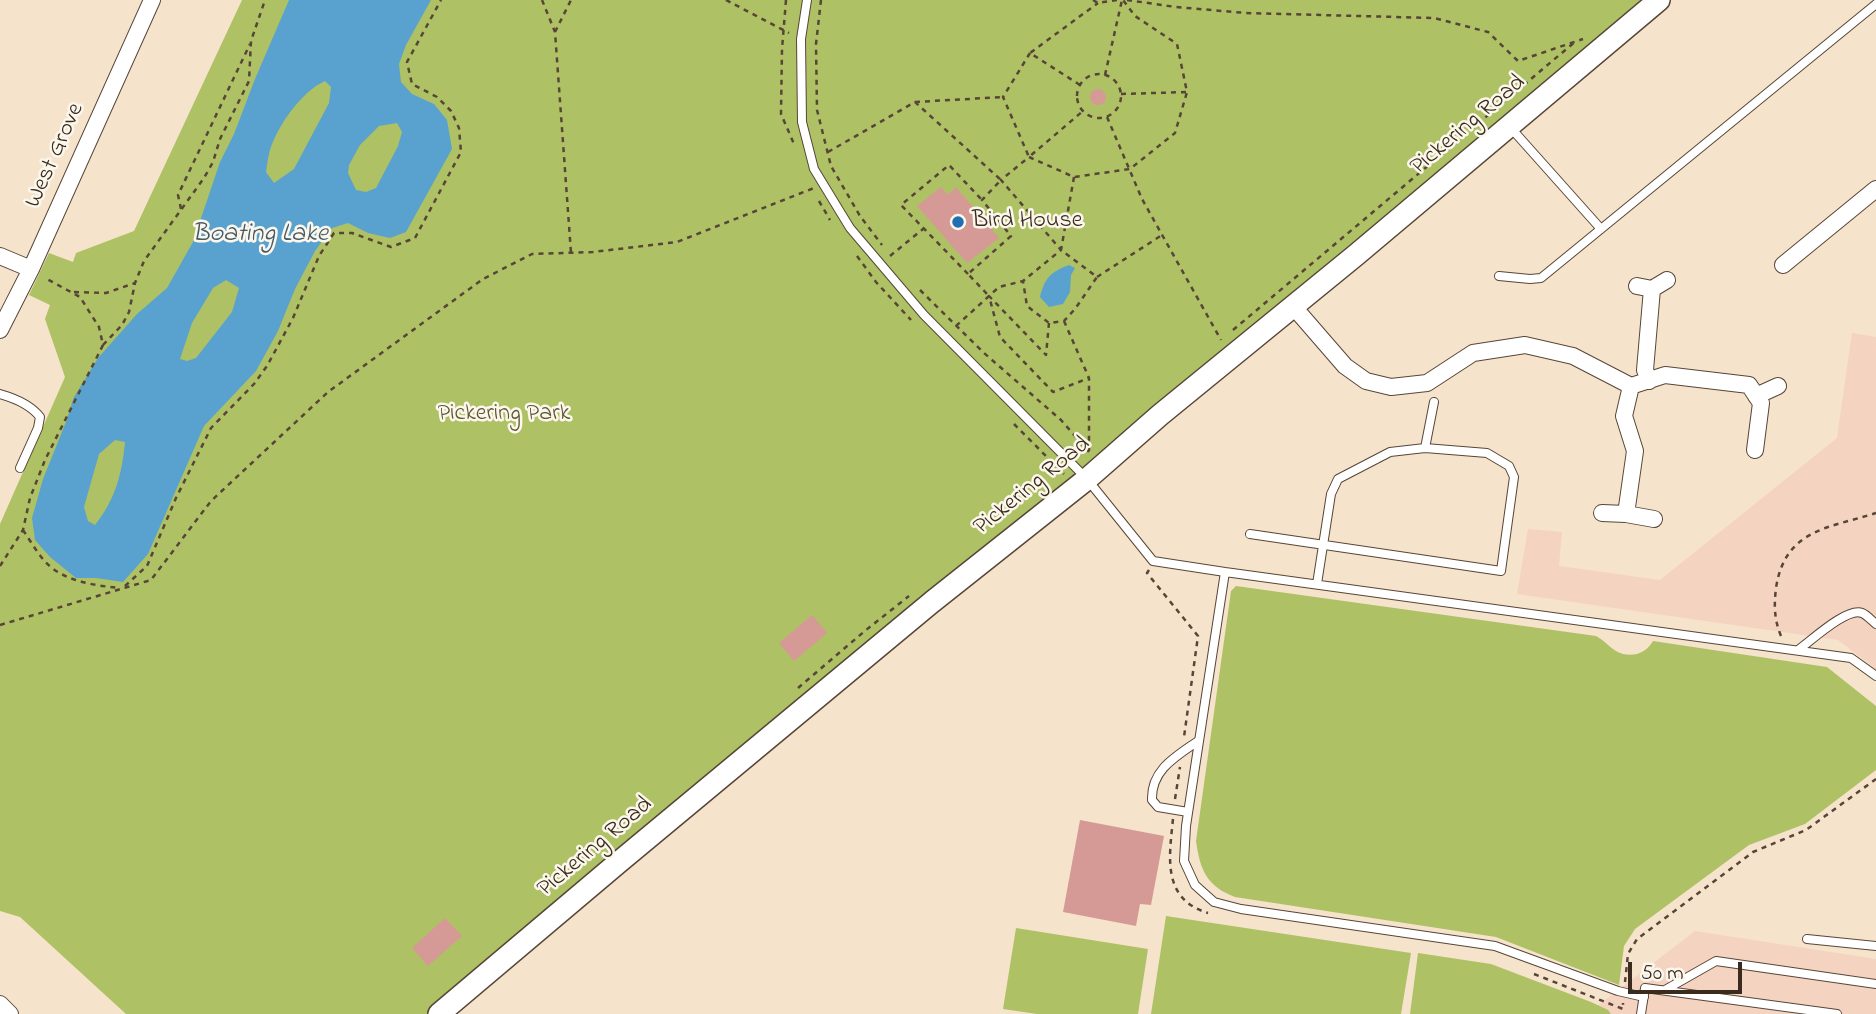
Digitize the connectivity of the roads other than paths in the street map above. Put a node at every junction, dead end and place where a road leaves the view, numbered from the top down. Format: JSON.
{"nodes":[{"id":1,"x":152,"y":0,"type":"edge"},
{"id":2,"x":807,"y":0,"type":"edge"},
{"id":3,"x":1659,"y":0,"type":"edge"},
{"id":4,"x":1876,"y":4,"type":"edge"},
{"id":5,"x":1510,"y":126,"type":"junction"},
{"id":6,"x":1876,"y":189,"type":"edge"},
{"id":7,"x":1601,"y":229,"type":"junction"},
{"id":8,"x":0,"y":257,"type":"edge"},
{"id":9,"x":1783,"y":265,"type":"dead end"},
{"id":10,"x":31,"y":270,"type":"junction"},
{"id":11,"x":1499,"y":276,"type":"dead end"},
{"id":12,"x":1667,"y":280,"type":"dead end"},
{"id":13,"x":1293,"y":306,"type":"junction"},
{"id":14,"x":0,"y":330,"type":"edge"},
{"id":15,"x":1649,"y":380,"type":"junction"},
{"id":16,"x":1631,"y":386,"type":"junction"},
{"id":17,"x":1778,"y":386,"type":"dead end"},
{"id":18,"x":0,"y":394,"type":"edge"},
{"id":19,"x":1756,"y":396,"type":"junction"},
{"id":20,"x":1434,"y":402,"type":"dead end"},
{"id":21,"x":1425,"y":448,"type":"junction"},
{"id":22,"x":1755,"y":450,"type":"dead end"},
{"id":23,"x":20,"y":468,"type":"dead end"},
{"id":24,"x":1087,"y":479,"type":"junction"},
{"id":25,"x":1602,"y":513,"type":"dead end"},
{"id":26,"x":1626,"y":514,"type":"junction"},
{"id":27,"x":1654,"y":519,"type":"dead end"},
{"id":28,"x":1250,"y":534,"type":"dead end"},
{"id":29,"x":1323,"y":544,"type":"junction"},
{"id":30,"x":1225,"y":572,"type":"junction"},
{"id":31,"x":1317,"y":584,"type":"junction"},
{"id":32,"x":1876,"y":624,"type":"edge"},
{"id":33,"x":1798,"y":650,"type":"junction"},
{"id":34,"x":1876,"y":676,"type":"edge"},
{"id":35,"x":1198,"y":741,"type":"junction"},
{"id":36,"x":1188,"y":812,"type":"junction"},
{"id":37,"x":1807,"y":939,"type":"dead end"},
{"id":38,"x":1876,"y":946,"type":"edge"},
{"id":39,"x":1876,"y":984,"type":"edge"},
{"id":40,"x":1665,"y":990,"type":"junction"},
{"id":41,"x":1643,"y":997,"type":"junction"},
{"id":42,"x":0,"y":1004,"type":"edge"},
{"id":43,"x":10,"y":1014,"type":"edge"},
{"id":44,"x":439,"y":1014,"type":"edge"},
{"id":45,"x":1641,"y":1014,"type":"edge"},
{"id":46,"x":1837,"y":1014,"type":"edge"}],
"edges":[{"from":1,"to":10,"type":"street","name":"West Grove"},
{"from":2,"to":24,"type":"lane"},
{"from":3,"to":5,"type":"street","name":"Pickering Road"},
{"from":4,"to":7,"type":"lane"},
{"from":5,"to":7,"type":"lane"},
{"from":5,"to":13,"type":"street","name":"Pickering Road"},
{"from":6,"to":9,"type":"street"},
{"from":7,"to":11,"type":"lane"},
{"from":8,"to":10,"type":"street"},
{"from":10,"to":14,"type":"street","name":"West Grove"},
{"from":12,"to":15,"type":"street"},
{"from":13,"to":16,"type":"street"},
{"from":13,"to":24,"type":"street","name":"Pickering Road"},
{"from":15,"to":16,"type":"street"},
{"from":15,"to":19,"type":"street"},
{"from":16,"to":26,"type":"street"},
{"from":17,"to":19,"type":"street"},
{"from":18,"to":23,"type":"lane"},
{"from":19,"to":22,"type":"street"},
{"from":20,"to":21,"type":"lane"},
{"from":21,"to":29,"type":"lane"},
{"from":21,"to":29,"type":"lane"},
{"from":24,"to":30,"type":"lane"},
{"from":24,"to":44,"type":"street","name":"Pickering Road"},
{"from":25,"to":26,"type":"street"},
{"from":26,"to":27,"type":"street"},
{"from":28,"to":29,"type":"lane"},
{"from":29,"to":31,"type":"lane"},
{"from":30,"to":31,"type":"lane"},
{"from":30,"to":35,"type":"lane"},
{"from":31,"to":33,"type":"lane"},
{"from":32,"to":33,"type":"lane"},
{"from":33,"to":34,"type":"lane"},
{"from":35,"to":36,"type":"lane"},
{"from":35,"to":36,"type":"lane"},
{"from":36,"to":41,"type":"lane"},
{"from":37,"to":38,"type":"lane"},
{"from":39,"to":40,"type":"lane"},
{"from":40,"to":41,"type":"lane"},
{"from":40,"to":46,"type":"lane"},
{"from":41,"to":45,"type":"lane"},
{"from":42,"to":43,"type":"street"}]}
